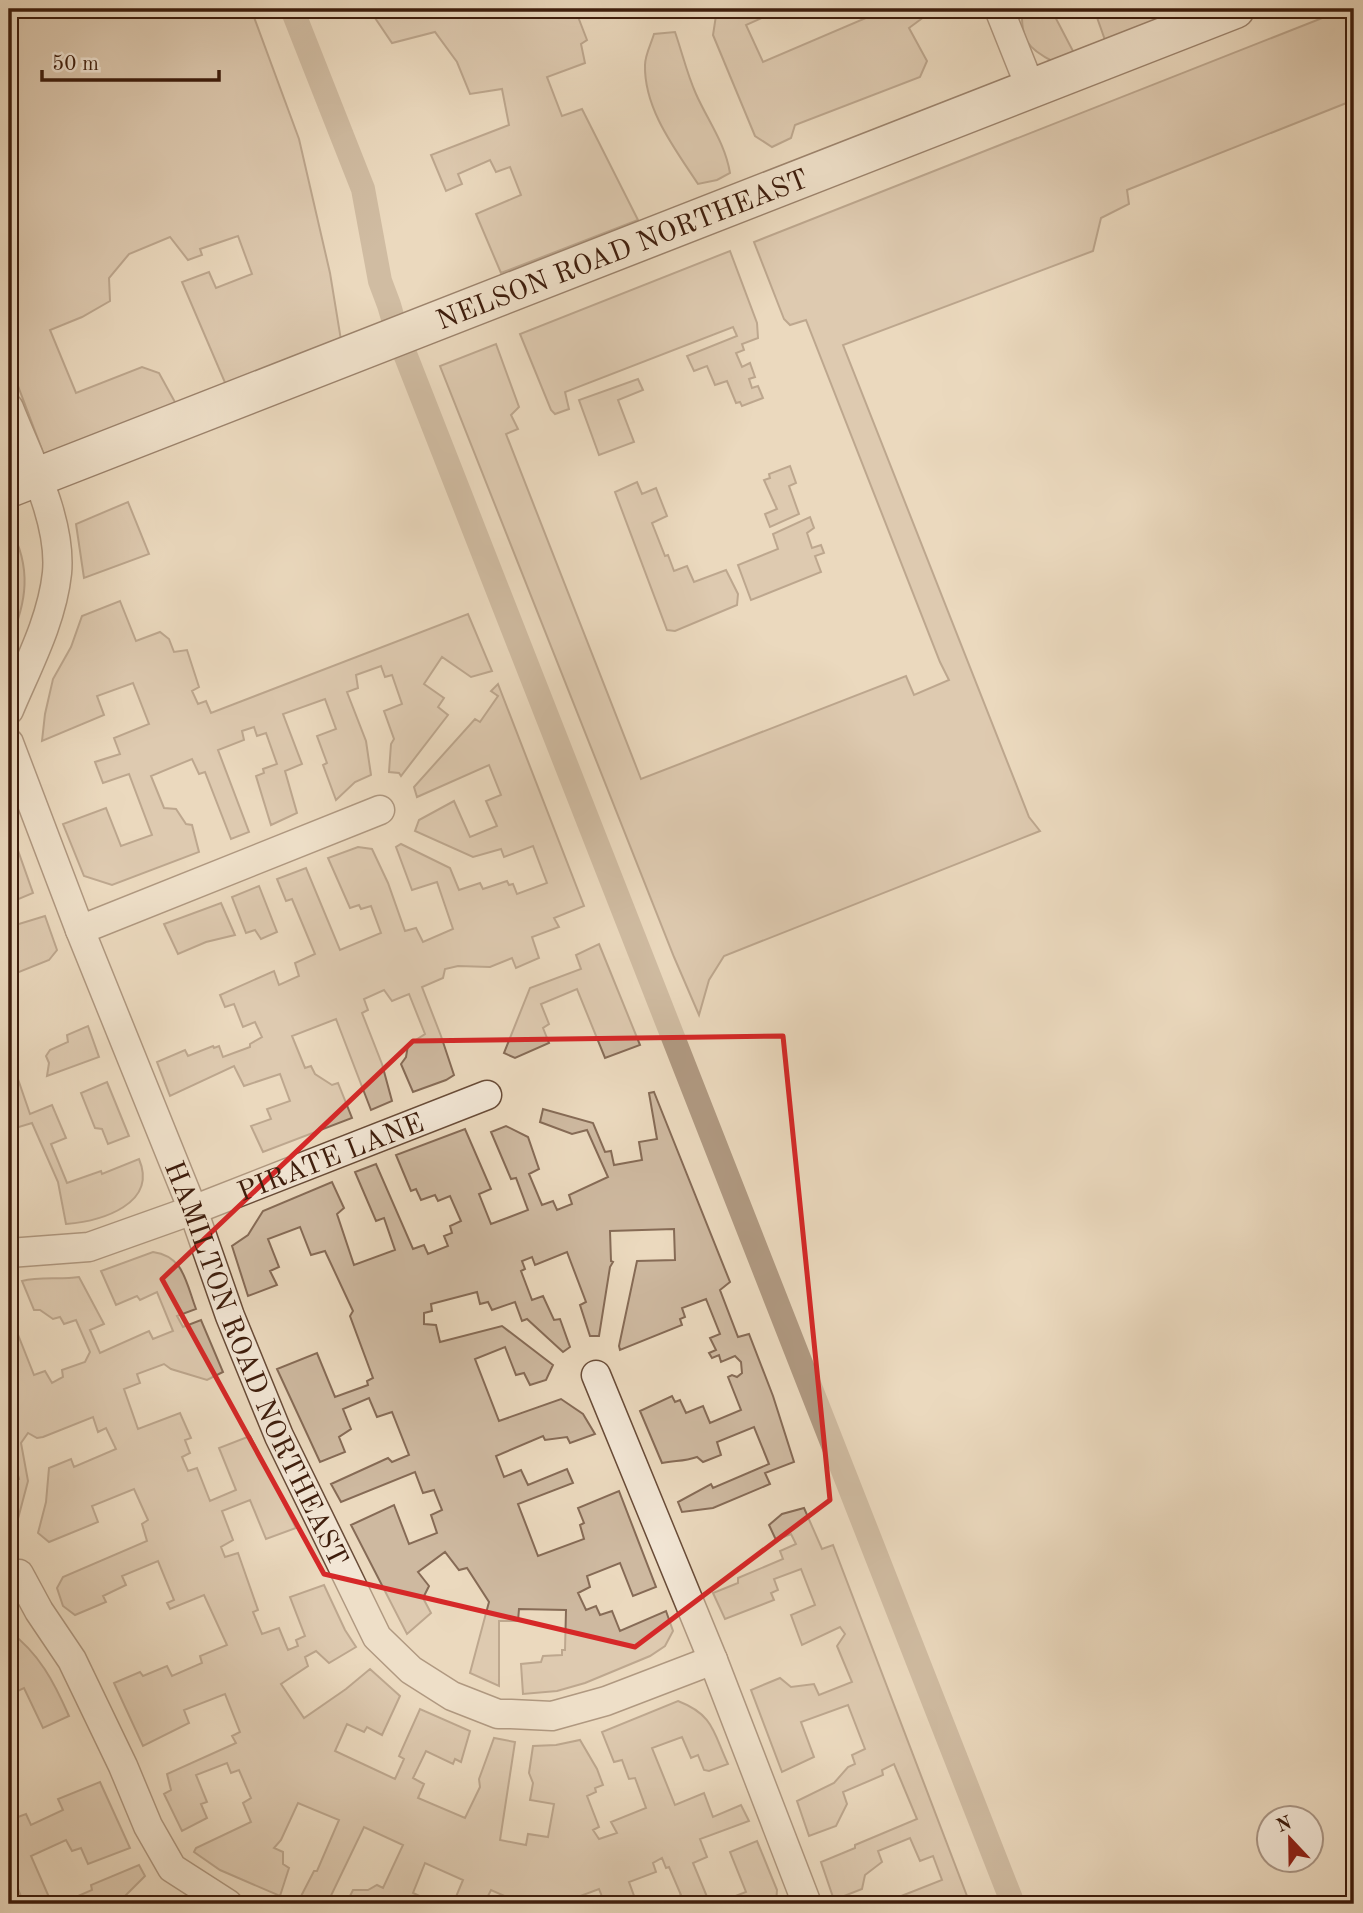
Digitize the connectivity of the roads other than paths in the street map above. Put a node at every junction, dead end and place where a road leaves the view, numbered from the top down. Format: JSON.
{"nodes":[{"id":1,"x":999,"y":9,"type":"edge"},
{"id":2,"x":1235,"y":9,"type":"edge"},
{"id":3,"x":1031,"y":89,"type":"junction"},
{"id":4,"x":9,"y":408,"type":"edge"},
{"id":5,"x":23,"y":483,"type":"edge"},
{"id":6,"x":9,"y":710,"type":"edge"},
{"id":7,"x":9,"y":743,"type":"edge"},
{"id":8,"x":380,"y":810,"type":"dead end"},
{"id":9,"x":80,"y":930,"type":"junction"},
{"id":10,"x":487,"y":1095,"type":"dead end"},
{"id":11,"x":193,"y":1210,"type":"junction"},
{"id":12,"x":9,"y":1254,"type":"edge"},
{"id":13,"x":596,"y":1376,"type":"dead end"},
{"id":14,"x":9,"y":1576,"type":"edge"},
{"id":15,"x":713,"y":1660,"type":"junction"},
{"id":16,"x":228,"y":1904,"type":"edge"},
{"id":17,"x":807,"y":1904,"type":"edge"}],
"edges":[{"from":1,"to":3,"type":"street"},
{"from":2,"to":3,"type":"street","name":"NELSON ROAD NORTHEAST"},
{"from":3,"to":5,"type":"street","name":"NELSON ROAD NORTHEAST"},
{"from":4,"to":5,"type":"street"},
{"from":5,"to":6,"type":"street"},
{"from":7,"to":9,"type":"street","name":"HAMILTON ROAD NORTHEAST"},
{"from":8,"to":9,"type":"street"},
{"from":9,"to":11,"type":"street","name":"HAMILTON ROAD NORTHEAST"},
{"from":10,"to":11,"type":"street","name":"PIRATE LANE"},
{"from":11,"to":12,"type":"street","name":"PIRATE LANE"},
{"from":11,"to":15,"type":"street","name":"HAMILTON ROAD NORTHEAST"},
{"from":13,"to":15,"type":"street"},
{"from":14,"to":16,"type":"street"},
{"from":15,"to":17,"type":"street"}]}
